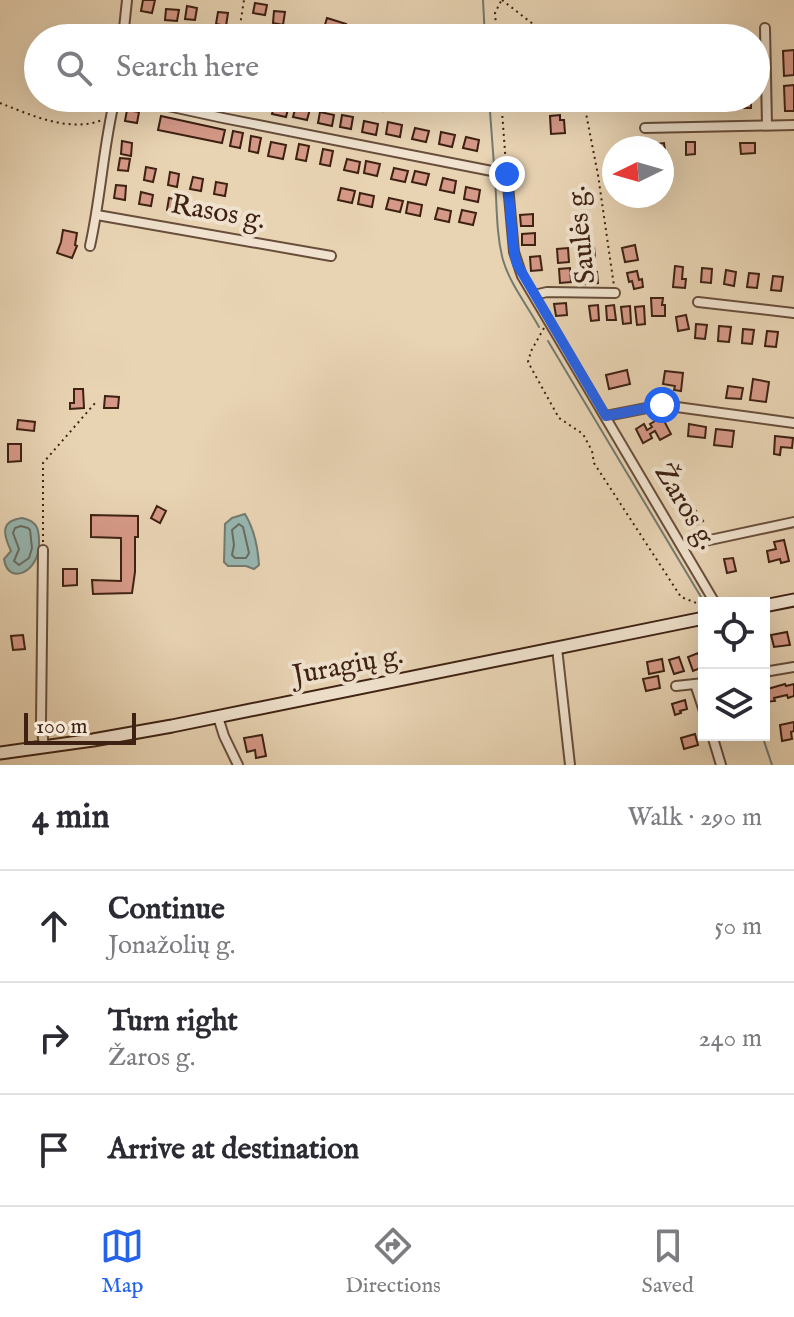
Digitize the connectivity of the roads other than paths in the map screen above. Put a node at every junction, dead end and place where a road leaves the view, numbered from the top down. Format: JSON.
{"nodes":[{"id":1,"x":127,"y":0,"type":"edge"},
{"id":2,"x":124,"y":24,"type":"edge"},
{"id":3,"x":112,"y":112,"type":"edge"},
{"id":4,"x":195,"y":112,"type":"edge"},
{"id":5,"x":767,"y":112,"type":"edge"},
{"id":6,"x":767,"y":125,"type":"junction"},
{"id":7,"x":794,"y":125,"type":"edge"},
{"id":8,"x":645,"y":128,"type":"dead end"},
{"id":9,"x":97,"y":215,"type":"junction"},
{"id":10,"x":90,"y":246,"type":"dead end"},
{"id":11,"x":331,"y":256,"type":"dead end"},
{"id":12,"x":615,"y":293,"type":"road end"},
{"id":13,"x":534,"y":295,"type":"junction"},
{"id":14,"x":698,"y":302,"type":"dead end"},
{"id":15,"x":794,"y":313,"type":"edge"},
{"id":16,"x":606,"y":416,"type":"junction"},
{"id":17,"x":794,"y":423,"type":"edge"},
{"id":18,"x":794,"y":522,"type":"edge"},
{"id":19,"x":682,"y":546,"type":"junction"},
{"id":20,"x":43,"y":550,"type":"road end"},
{"id":21,"x":711,"y":597,"type":"edge"},
{"id":22,"x":794,"y":600,"type":"edge"},
{"id":23,"x":770,"y":605,"type":"edge"},
{"id":24,"x":698,"y":619,"type":"edge"},
{"id":25,"x":557,"y":648,"type":"junction"},
{"id":26,"x":794,"y":667,"type":"edge"},
{"id":27,"x":770,"y":671,"type":"edge"},
{"id":28,"x":698,"y":684,"type":"edge"},
{"id":29,"x":676,"y":686,"type":"dead end"},
{"id":30,"x":218,"y":717,"type":"junction"},
{"id":31,"x":714,"y":741,"type":"edge"},
{"id":32,"x":44,"y":747,"type":"junction"},
{"id":33,"x":0,"y":753,"type":"edge"},
{"id":34,"x":238,"y":765,"type":"edge"},
{"id":35,"x":570,"y":765,"type":"edge"},
{"id":36,"x":721,"y":765,"type":"edge"}],
"edges":[{"from":1,"to":2,"type":"street"},
{"from":3,"to":9,"type":"street"},
{"from":4,"to":13,"type":"street","name":"Žaros g."},
{"from":5,"to":6,"type":"street"},
{"from":6,"to":7,"type":"street"},
{"from":6,"to":8,"type":"street"},
{"from":9,"to":10,"type":"street"},
{"from":9,"to":11,"type":"street","name":"Rasos g."},
{"from":12,"to":13,"type":"street","name":"Saulės g."},
{"from":13,"to":16,"type":"street","name":"Žaros g."},
{"from":14,"to":15,"type":"street"},
{"from":16,"to":17,"type":"street"},
{"from":16,"to":19,"type":"street","name":"Žaros g."},
{"from":18,"to":19,"type":"street"},
{"from":19,"to":21,"type":"street","name":"Žaros g."},
{"from":20,"to":32,"type":"street"},
{"from":22,"to":23,"type":"main road"},
{"from":24,"to":25,"type":"main road","name":"Juragių g."},
{"from":25,"to":30,"type":"main road","name":"Juragių g."},
{"from":25,"to":35,"type":"street"},
{"from":26,"to":27,"type":"street"},
{"from":28,"to":29,"type":"street"},
{"from":30,"to":32,"type":"main road","name":"Juragių g."},
{"from":30,"to":34,"type":"street"},
{"from":31,"to":36,"type":"street"},
{"from":32,"to":33,"type":"main road","name":"Juragių g."}]}
